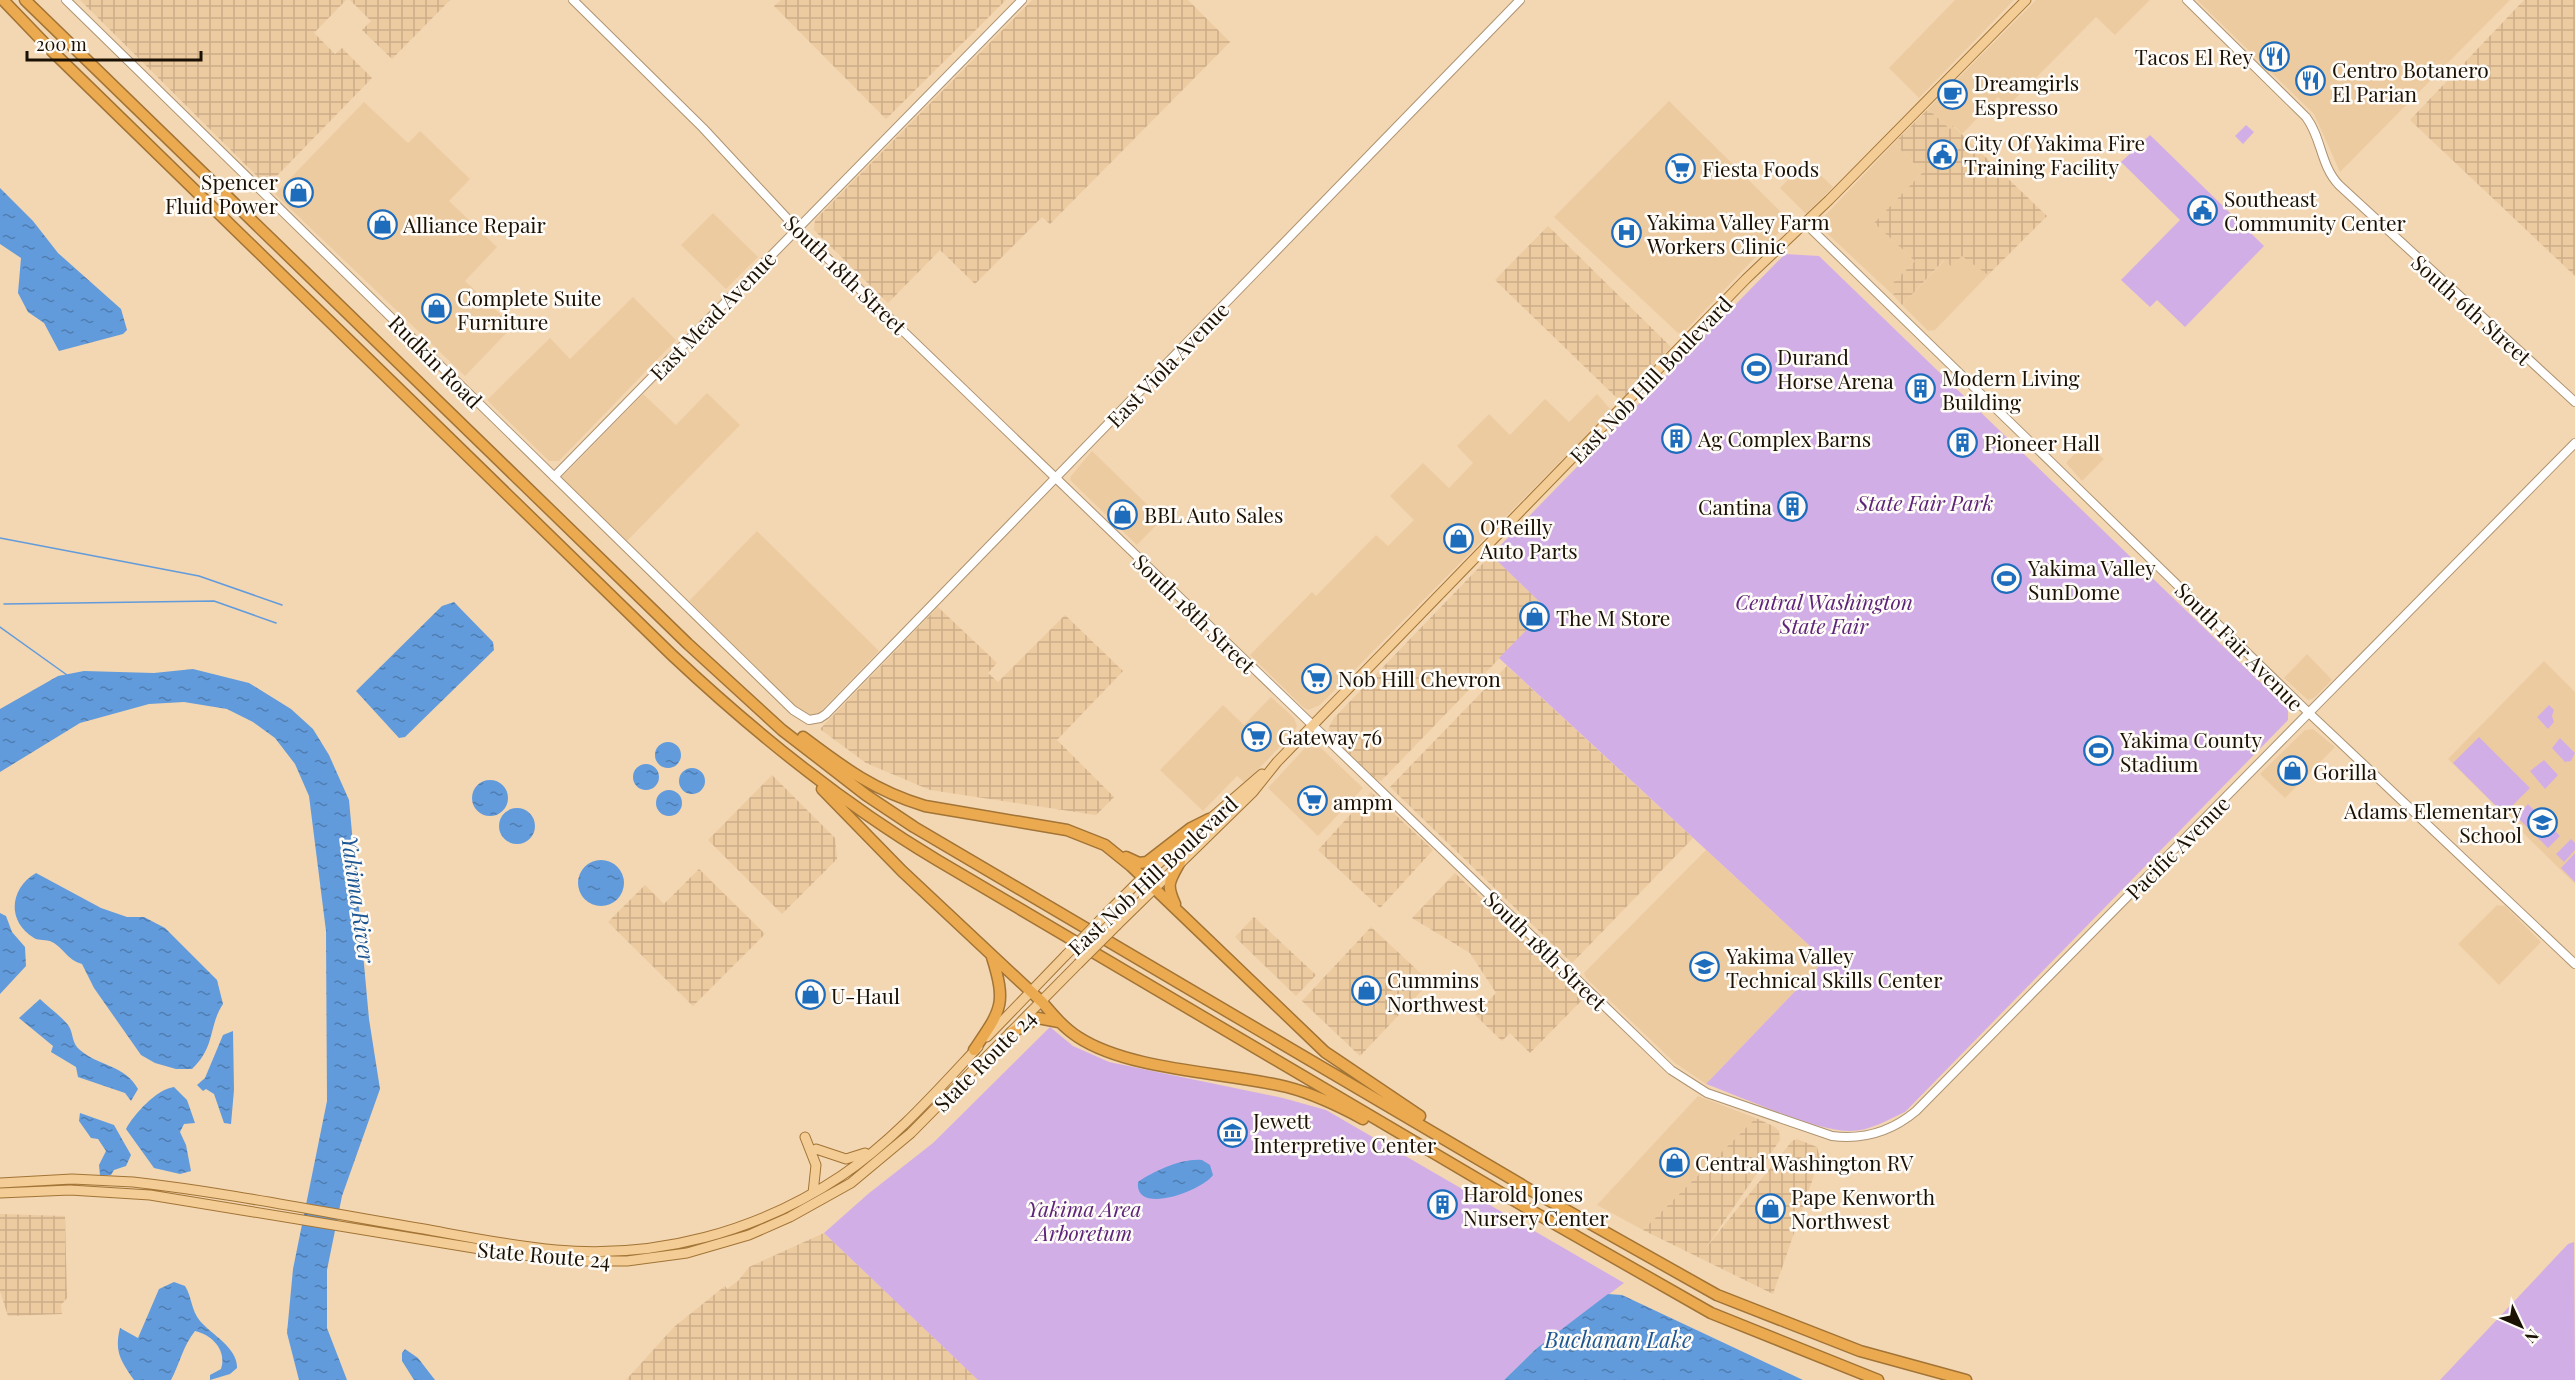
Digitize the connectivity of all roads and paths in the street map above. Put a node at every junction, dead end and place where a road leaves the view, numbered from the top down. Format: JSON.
{"nodes":[{"id":1,"x":3,"y":0,"type":"edge"},
{"id":2,"x":25,"y":0,"type":"edge"},
{"id":3,"x":66,"y":0,"type":"edge"},
{"id":4,"x":573,"y":0,"type":"edge"},
{"id":5,"x":1022,"y":0,"type":"edge"},
{"id":6,"x":1520,"y":0,"type":"edge"},
{"id":7,"x":2026,"y":0,"type":"edge"},
{"id":8,"x":2187,"y":0,"type":"edge"},
{"id":9,"x":1805,"y":223,"type":"junction"},
{"id":10,"x":797,"y":229,"type":"junction"},
{"id":11,"x":2575,"y":402,"type":"edge"},
{"id":12,"x":2575,"y":443,"type":"edge"},
{"id":13,"x":554,"y":477,"type":"junction"},
{"id":14,"x":1057,"y":477,"type":"junction"},
{"id":15,"x":688,"y":644,"type":"junction"},
{"id":16,"x":2309,"y":713,"type":"junction"},
{"id":17,"x":808,"y":720,"type":"joint"},
{"id":18,"x":1312,"y":726,"type":"junction"},
{"id":19,"x":784,"y":754,"type":"junction"},
{"id":20,"x":1277,"y":762,"type":"junction"},
{"id":21,"x":1209,"y":819,"type":"junction"},
{"id":22,"x":1105,"y":845,"type":"junction"},
{"id":23,"x":1180,"y":862,"type":"junction"},
{"id":24,"x":1143,"y":877,"type":"junction"},
{"id":25,"x":1154,"y":888,"type":"junction"},
{"id":26,"x":1177,"y":910,"type":"junction"},
{"id":27,"x":991,"y":954,"type":"junction"},
{"id":28,"x":2575,"y":964,"type":"edge"},
{"id":29,"x":1030,"y":991,"type":"junction"},
{"id":30,"x":1042,"y":1002,"type":"junction"},
{"id":31,"x":1059,"y":1022,"type":"junction"},
{"id":32,"x":1011,"y":1033,"type":"junction"},
{"id":33,"x":975,"y":1050,"type":"junction"},
{"id":34,"x":1870,"y":1135,"type":"joint"},
{"id":35,"x":805,"y":1137,"type":"dead end"},
{"id":36,"x":816,"y":1149,"type":"dead end"},
{"id":37,"x":871,"y":1152,"type":"junction"},
{"id":38,"x":0,"y":1183,"type":"edge"},
{"id":39,"x":71,"y":1184,"type":"junction"},
{"id":40,"x":1527,"y":1188,"type":"junction"},
{"id":41,"x":0,"y":1192,"type":"edge"},
{"id":42,"x":813,"y":1193,"type":"junction"},
{"id":43,"x":1532,"y":1211,"type":"junction"},
{"id":44,"x":1878,"y":1380,"type":"edge"},
{"id":45,"x":1966,"y":1380,"type":"edge"}],
"edges":[{"from":1,"to":19,"type":"highway"},
{"from":2,"to":15,"type":"highway"},
{"from":3,"to":13,"type":"street","name":"Rudkin Road"},
{"from":4,"to":10,"type":"street","name":"South 18th Street"},
{"from":5,"to":10,"type":"street","name":"East Mead Avenue"},
{"from":6,"to":14,"type":"street","name":"East Viola Avenue"},
{"from":7,"to":9,"type":"main road","name":"East Nob Hill Boulevard"},
{"from":8,"to":11,"type":"street","name":"South 6th Street"},
{"from":9,"to":16,"type":"street","name":"South Fair Avenue"},
{"from":9,"to":18,"type":"main road","name":"East Nob Hill Boulevard"},
{"from":10,"to":13,"type":"street","name":"East Mead Avenue"},
{"from":10,"to":14,"type":"street","name":"South 18th Street"},
{"from":12,"to":16,"type":"street","name":"Pacific Avenue"},
{"from":13,"to":17,"type":"street","name":"Rudkin Road"},
{"from":14,"to":17,"type":"street","name":"East Viola Avenue"},
{"from":14,"to":18,"type":"street","name":"South 18th Street"},
{"from":15,"to":22,"type":"highway"},
{"from":15,"to":40,"type":"highway"},
{"from":16,"to":28,"type":"street","name":"South Fair Avenue"},
{"from":16,"to":34,"type":"street","name":"Pacific Avenue"},
{"from":18,"to":20,"type":"main road","name":"East Nob Hill Boulevard"},
{"from":18,"to":34,"type":"street","name":"South 18th Street"},
{"from":19,"to":27,"type":"highway"},
{"from":19,"to":43,"type":"highway"},
{"from":20,"to":21,"type":"main road","name":"East Nob Hill Boulevard"},
{"from":20,"to":23,"type":"main road","name":"East Nob Hill Boulevard"},
{"from":21,"to":22,"type":"highway"},
{"from":21,"to":24,"type":"main road","name":"East Nob Hill Boulevard"},
{"from":22,"to":24,"type":"highway"},
{"from":23,"to":25,"type":"main road","name":"East Nob Hill Boulevard"},
{"from":23,"to":26,"type":"highway"},
{"from":24,"to":25,"type":"highway"},
{"from":24,"to":29,"type":"main road","name":"East Nob Hill Boulevard","bridge":true},
{"from":25,"to":26,"type":"highway"},
{"from":25,"to":30,"type":"main road","name":"East Nob Hill Boulevard","bridge":true},
{"from":26,"to":40,"type":"highway"},
{"from":27,"to":29,"type":"highway"},
{"from":27,"to":33,"type":"highway"},
{"from":29,"to":30,"type":"highway"},
{"from":29,"to":33,"type":"main road","name":"State Route 24"},
{"from":30,"to":31,"type":"highway"},
{"from":30,"to":32,"type":"main road","name":"State Route 24"},
{"from":31,"to":32,"type":"highway"},
{"from":31,"to":43,"type":"highway"},
{"from":32,"to":39,"type":"main road","name":"State Route 24"},
{"from":33,"to":37,"type":"main road","name":"State Route 24"},
{"from":35,"to":42,"type":"main road"},
{"from":36,"to":37,"type":"main road"},
{"from":37,"to":42,"type":"main road","name":"State Route 24"},
{"from":38,"to":39,"type":"main road","name":"State Route 24"},
{"from":39,"to":41,"type":"main road","name":"State Route 24"},
{"from":39,"to":42,"type":"main road","name":"State Route 24"},
{"from":40,"to":45,"type":"highway"},
{"from":43,"to":44,"type":"highway"}]}
